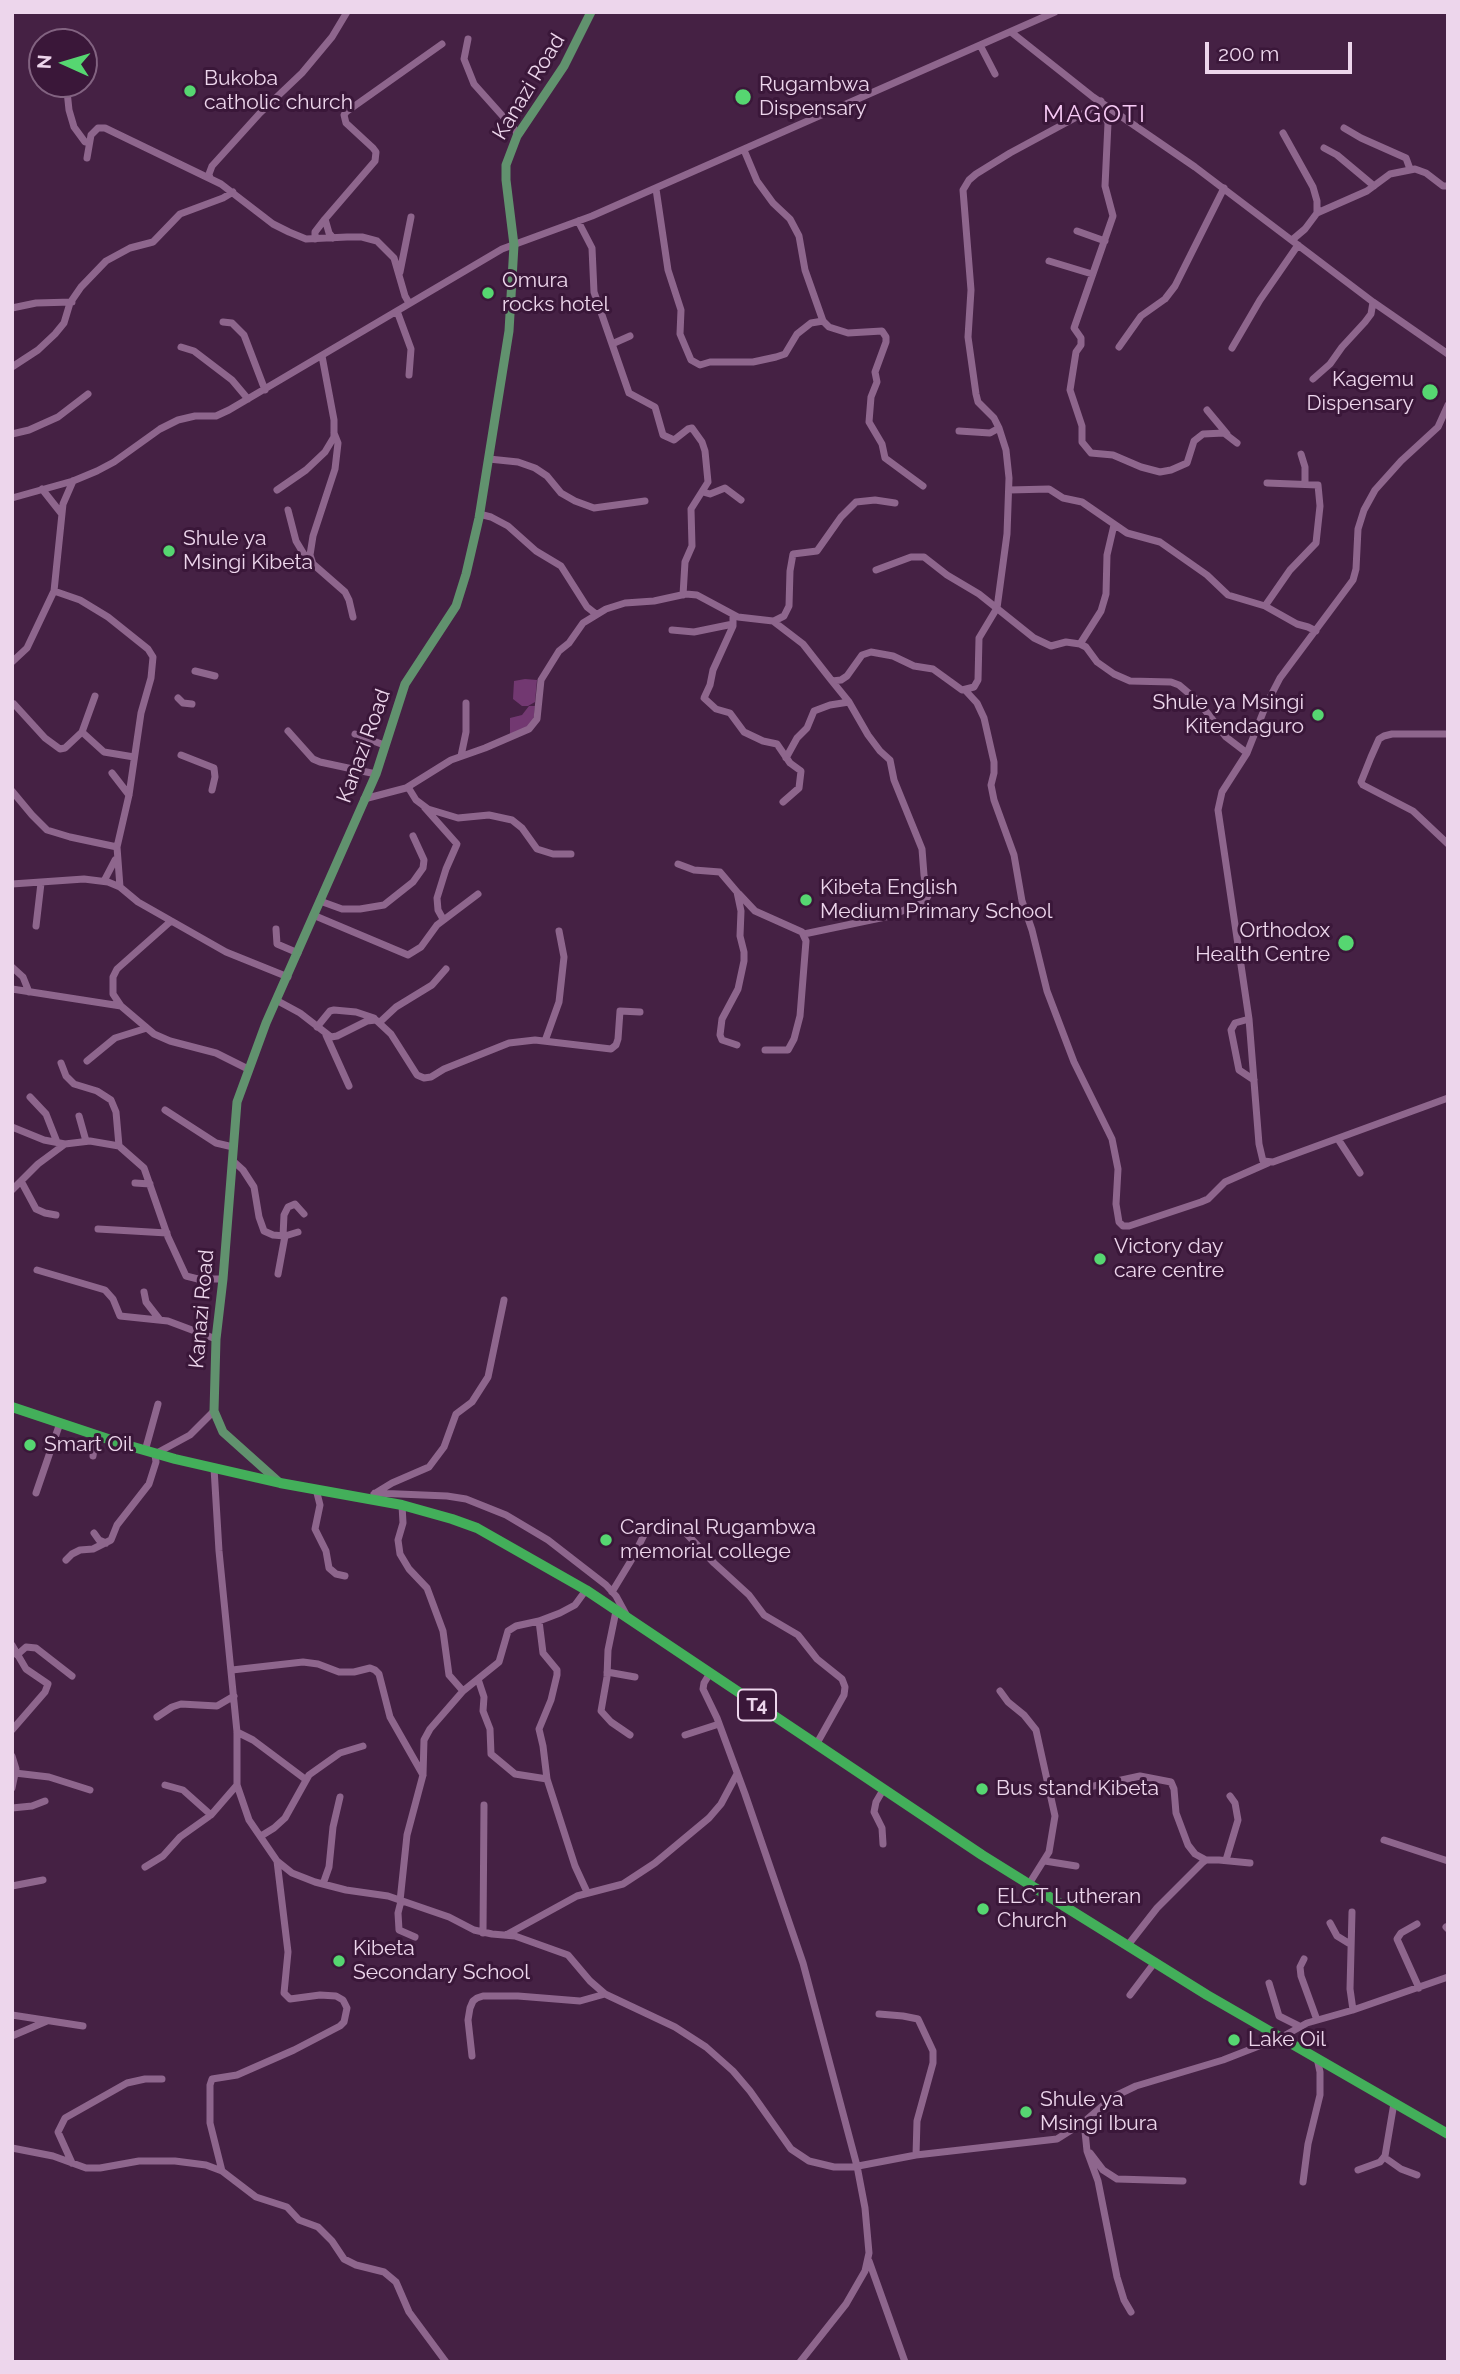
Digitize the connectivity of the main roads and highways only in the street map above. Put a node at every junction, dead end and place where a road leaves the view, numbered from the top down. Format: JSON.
{"nodes":[{"id":1,"x":591,"y":12,"type":"edge"},
{"id":2,"x":12,"y":1407,"type":"edge"},
{"id":3,"x":280,"y":1483,"type":"junction"},
{"id":4,"x":1448,"y":2134,"type":"edge"}],
"edges":[{"from":1,"to":3,"type":"main road","name":"Kanazi Road"},
{"from":2,"to":3,"type":"highway","number":"T4"},
{"from":3,"to":4,"type":"highway","number":"T4"}]}
